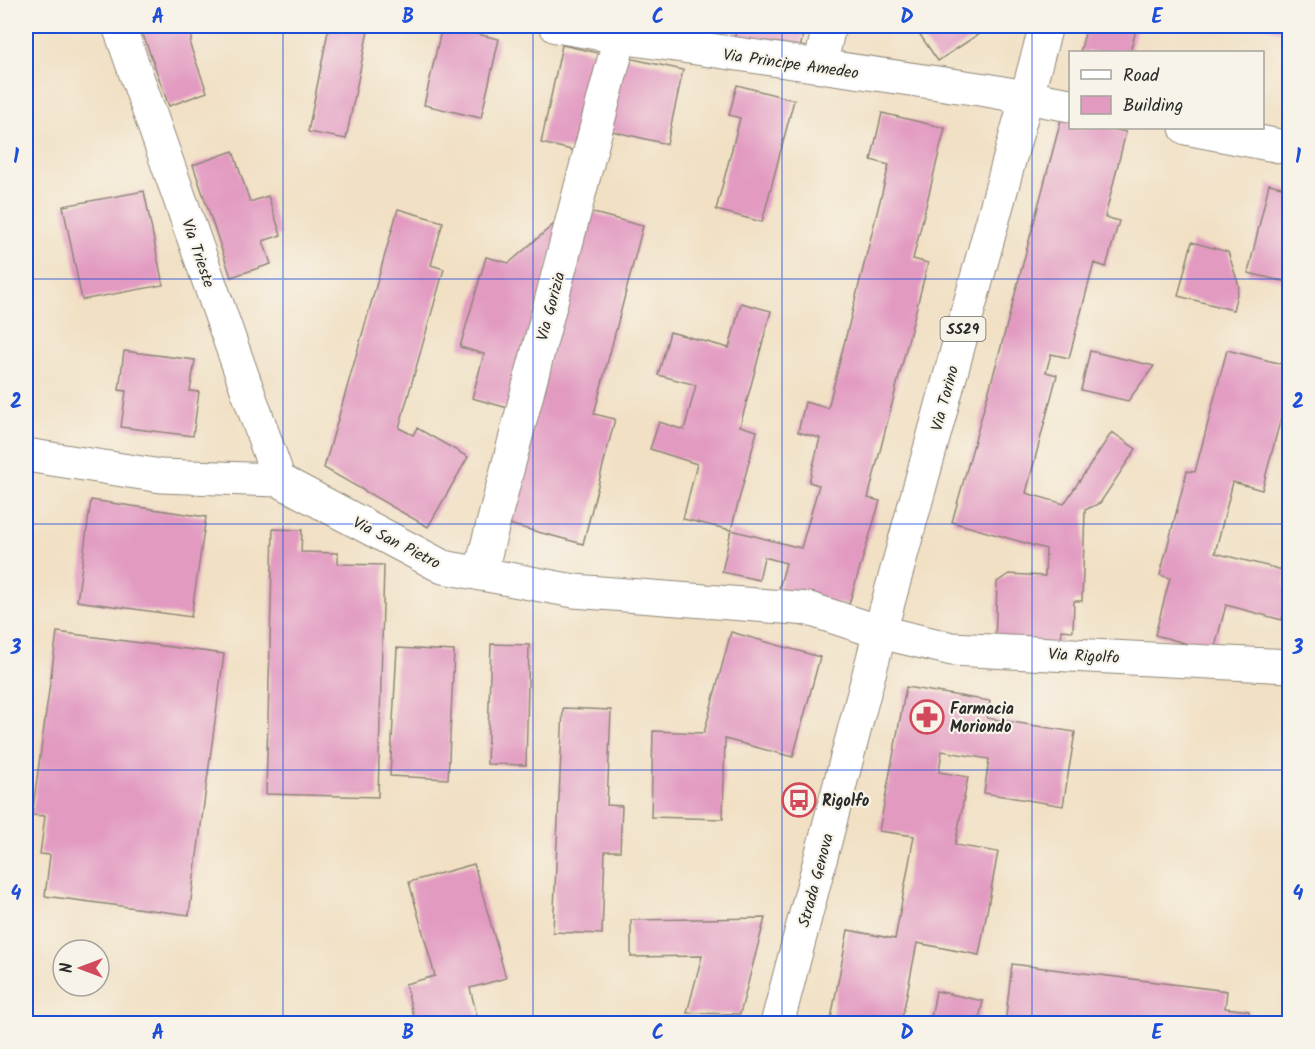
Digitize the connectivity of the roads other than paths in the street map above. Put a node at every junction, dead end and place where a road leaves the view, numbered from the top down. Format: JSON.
{"nodes":[{"id":1,"x":119,"y":26,"type":"edge"},
{"id":2,"x":556,"y":26,"type":"edge"},
{"id":3,"x":561,"y":26,"type":"edge"},
{"id":4,"x":829,"y":26,"type":"edge"},
{"id":5,"x":1046,"y":26,"type":"edge"},
{"id":6,"x":620,"y":37,"type":"junction"},
{"id":7,"x":820,"y":67,"type":"junction"},
{"id":8,"x":1026,"y":96,"type":"junction"},
{"id":9,"x":1069,"y":105,"type":"edge"},
{"id":10,"x":1191,"y":129,"type":"edge"},
{"id":11,"x":1290,"y":147,"type":"edge"},
{"id":12,"x":26,"y":455,"type":"edge"},
{"id":13,"x":279,"y":480,"type":"junction"},
{"id":14,"x":480,"y":574,"type":"junction"},
{"id":15,"x":880,"y":632,"type":"junction"},
{"id":16,"x":1290,"y":666,"type":"edge"},
{"id":17,"x":777,"y":1023,"type":"edge"}],
"edges":[{"from":1,"to":13,"type":"street","name":"Via Trieste"},
{"from":2,"to":3,"type":"street","name":"Via Principe Amedeo"},
{"from":3,"to":6,"type":"street","name":"Via Principe Amedeo"},
{"from":4,"to":7,"type":"street"},
{"from":5,"to":8,"type":"street","name":"Via Torino","number":"SS29"},
{"from":6,"to":7,"type":"street","name":"Via Principe Amedeo"},
{"from":6,"to":14,"type":"street","name":"Via Gorizia"},
{"from":7,"to":8,"type":"street","name":"Via Principe Amedeo"},
{"from":8,"to":9,"type":"street","name":"Via Principe Amedeo"},
{"from":8,"to":15,"type":"street","name":"Via Torino","number":"SS29"},
{"from":10,"to":11,"type":"street"},
{"from":12,"to":13,"type":"street","name":"Via San Pietro"},
{"from":13,"to":14,"type":"street","name":"Via San Pietro"},
{"from":14,"to":15,"type":"street","name":"Via San Pietro"},
{"from":15,"to":16,"type":"street","name":"Via Rigolfo"},
{"from":15,"to":17,"type":"street","name":"Strada Genova","number":"SS29"}]}
